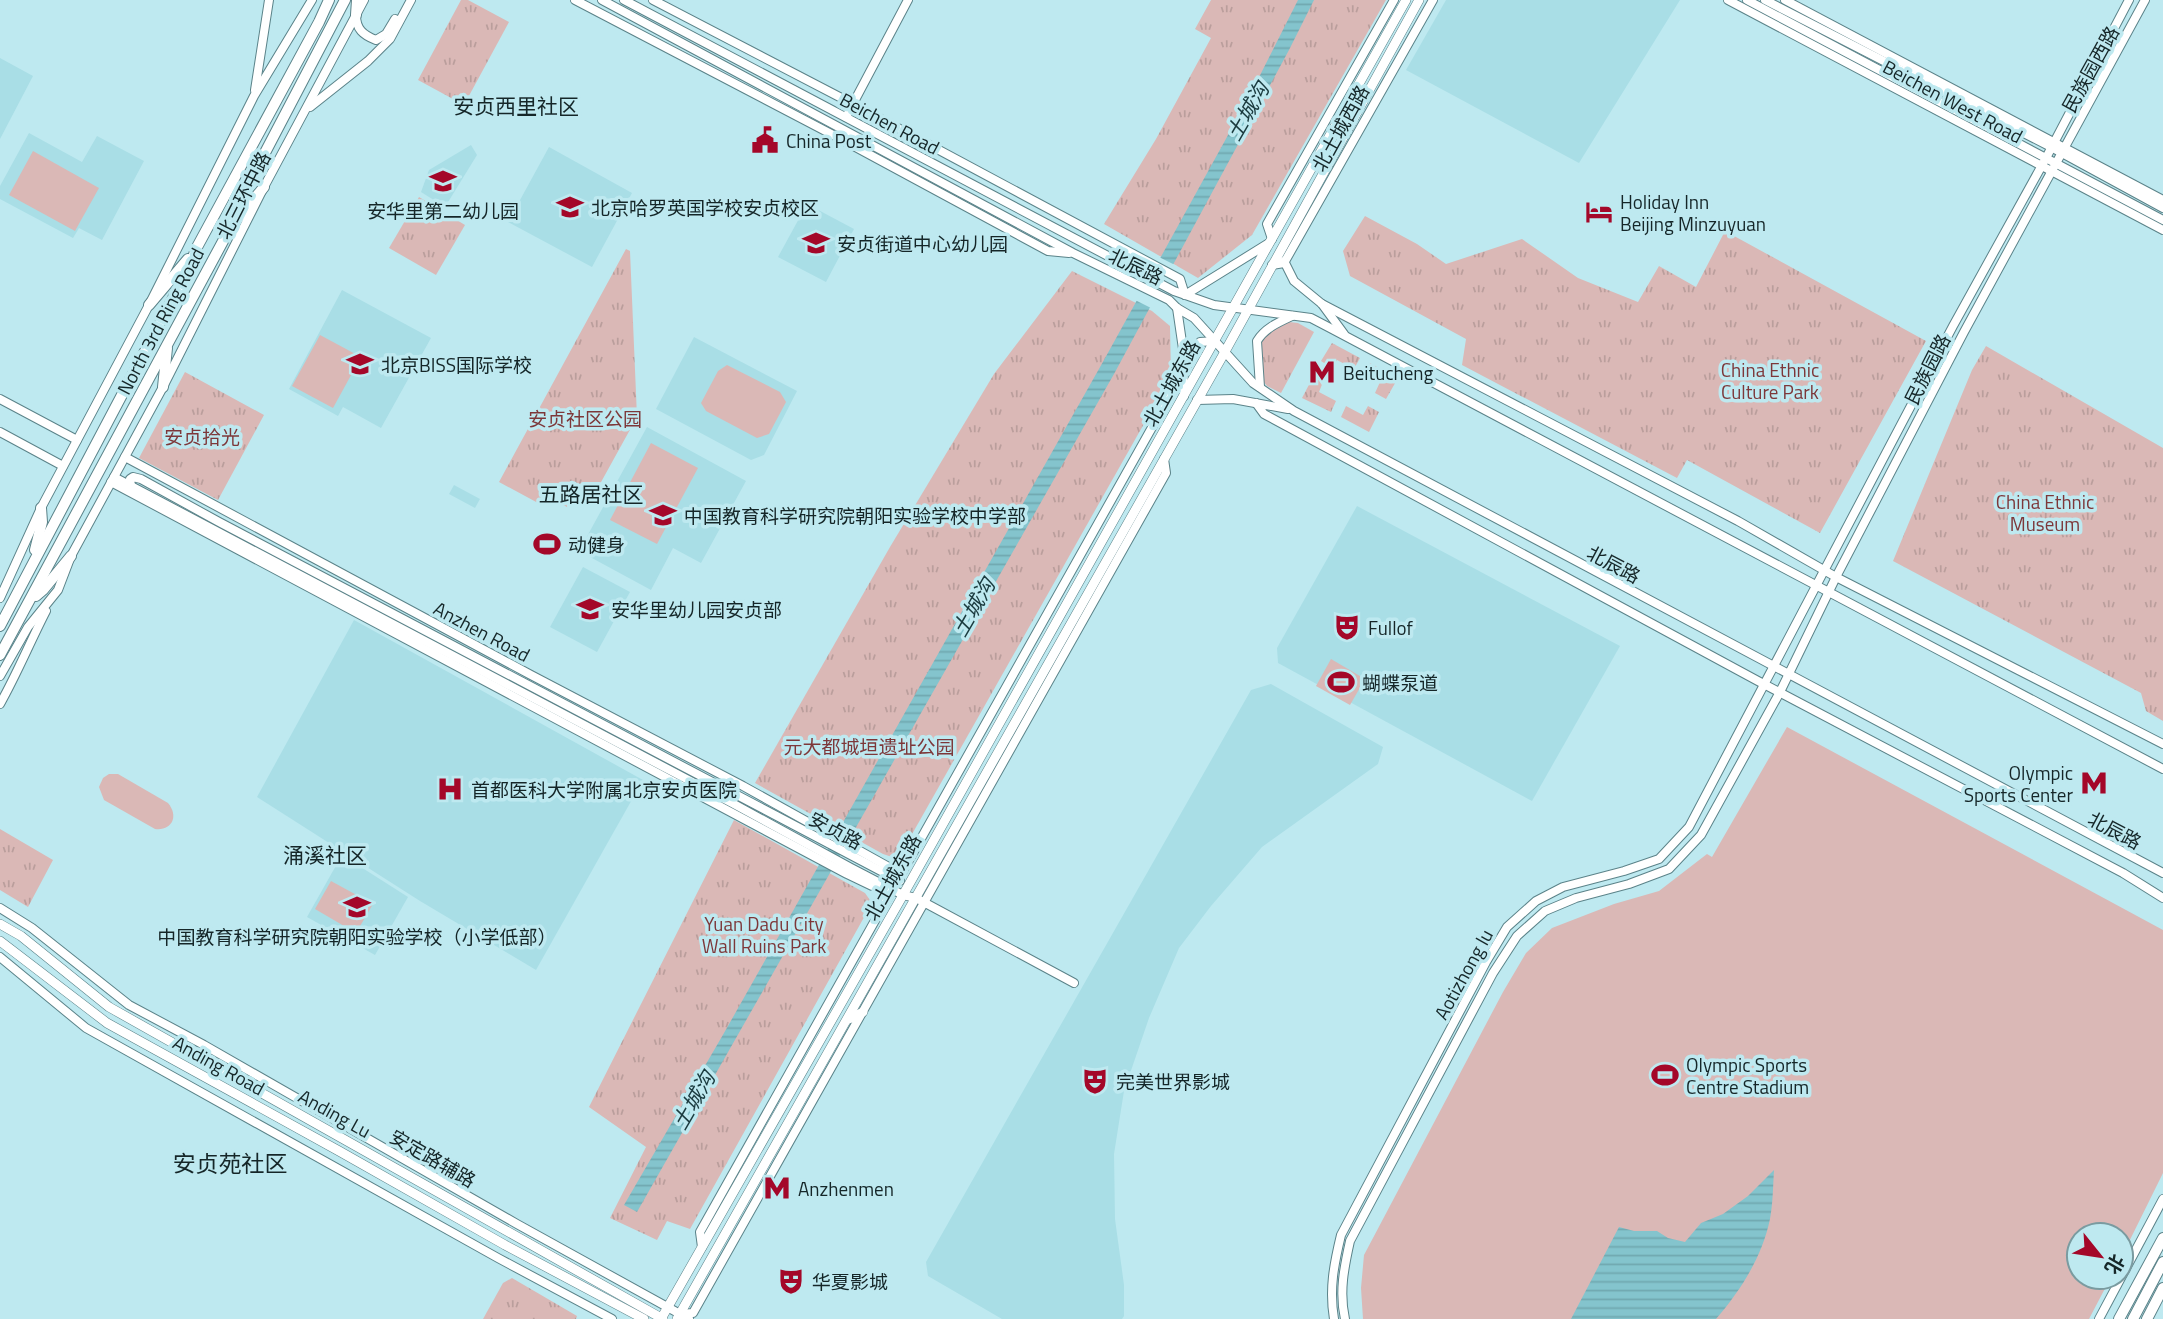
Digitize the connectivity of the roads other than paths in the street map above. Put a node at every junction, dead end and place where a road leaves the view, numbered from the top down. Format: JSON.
{"nodes":[{"id":1,"x":267,"y":0,"type":"edge"},
{"id":2,"x":312,"y":0,"type":"edge"},
{"id":3,"x":329,"y":0,"type":"edge"},
{"id":4,"x":345,"y":0,"type":"edge"},
{"id":5,"x":357,"y":0,"type":"edge"},
{"id":6,"x":364,"y":0,"type":"edge"},
{"id":7,"x":405,"y":0,"type":"edge"},
{"id":8,"x":413,"y":0,"type":"edge"},
{"id":9,"x":575,"y":0,"type":"edge"},
{"id":10,"x":602,"y":0,"type":"edge"},
{"id":11,"x":624,"y":0,"type":"edge"},
{"id":12,"x":653,"y":0,"type":"edge"},
{"id":13,"x":908,"y":0,"type":"edge"},
{"id":14,"x":1394,"y":0,"type":"edge"},
{"id":15,"x":1406,"y":0,"type":"edge"},
{"id":16,"x":1419,"y":0,"type":"edge"},
{"id":17,"x":1433,"y":0,"type":"edge"},
{"id":18,"x":1728,"y":0,"type":"edge"},
{"id":19,"x":1748,"y":0,"type":"edge"},
{"id":20,"x":1765,"y":0,"type":"edge"},
{"id":21,"x":1785,"y":0,"type":"edge"},
{"id":22,"x":2129,"y":0,"type":"edge"},
{"id":23,"x":2146,"y":0,"type":"edge"},
{"id":24,"x":356,"y":15,"type":"junction"},
{"id":25,"x":254,"y":96,"type":"junction"},
{"id":26,"x":853,"y":104,"type":"junction"},
{"id":27,"x":304,"y":111,"type":"junction"},
{"id":28,"x":846,"y":117,"type":"junction"},
{"id":29,"x":2053,"y":145,"type":"junction"},
{"id":30,"x":2064,"y":150,"type":"junction"},
{"id":31,"x":2044,"y":161,"type":"junction"},
{"id":32,"x":2054,"y":167,"type":"junction"},
{"id":33,"x":264,"y":187,"type":"junction"},
{"id":34,"x":2161,"y":205,"type":"edge"},
{"id":35,"x":2163,"y":220,"type":"edge"},
{"id":36,"x":229,"y":230,"type":"junction"},
{"id":37,"x":2163,"y":230,"type":"edge"},
{"id":38,"x":1271,"y":241,"type":"junction"},
{"id":39,"x":196,"y":249,"type":"junction"},
{"id":40,"x":1279,"y":251,"type":"junction"},
{"id":41,"x":1073,"y":253,"type":"junction"},
{"id":42,"x":1284,"y":263,"type":"junction"},
{"id":43,"x":1272,"y":265,"type":"junction"},
{"id":44,"x":1142,"y":272,"type":"joint"},
{"id":45,"x":1185,"y":295,"type":"junction"},
{"id":46,"x":1322,"y":304,"type":"junction"},
{"id":47,"x":149,"y":305,"type":"junction"},
{"id":48,"x":1177,"y":308,"type":"junction"},
{"id":49,"x":1234,"y":308,"type":"junction"},
{"id":50,"x":1248,"y":310,"type":"junction"},
{"id":51,"x":1292,"y":316,"type":"junction"},
{"id":52,"x":1346,"y":336,"type":"junction"},
{"id":53,"x":1215,"y":341,"type":"junction"},
{"id":54,"x":167,"y":343,"type":"junction"},
{"id":55,"x":1224,"y":352,"type":"junction"},
{"id":56,"x":1182,"y":374,"type":"junction"},
{"id":57,"x":163,"y":387,"type":"junction"},
{"id":58,"x":1260,"y":387,"type":"junction"},
{"id":59,"x":1184,"y":396,"type":"junction"},
{"id":60,"x":0,"y":400,"type":"edge"},
{"id":61,"x":1198,"y":400,"type":"junction"},
{"id":62,"x":1256,"y":403,"type":"junction"},
{"id":63,"x":1292,"y":410,"type":"junction"},
{"id":64,"x":0,"y":432,"type":"edge"},
{"id":65,"x":77,"y":440,"type":"junction"},
{"id":66,"x":125,"y":457,"type":"junction"},
{"id":67,"x":1164,"y":458,"type":"junction"},
{"id":68,"x":63,"y":466,"type":"junction"},
{"id":69,"x":113,"y":480,"type":"junction"},
{"id":70,"x":145,"y":480,"type":"junction"},
{"id":71,"x":173,"y":483,"type":"junction"},
{"id":72,"x":131,"y":486,"type":"junction"},
{"id":73,"x":41,"y":508,"type":"junction"},
{"id":74,"x":265,"y":531,"type":"junction"},
{"id":75,"x":274,"y":551,"type":"junction"},
{"id":76,"x":71,"y":556,"type":"junction"},
{"id":77,"x":278,"y":563,"type":"junction"},
{"id":78,"x":1088,"y":565,"type":"junction"},
{"id":79,"x":30,"y":566,"type":"junction"},
{"id":80,"x":268,"y":566,"type":"junction"},
{"id":81,"x":1099,"y":571,"type":"junction"},
{"id":82,"x":1825,"y":571,"type":"junction"},
{"id":83,"x":1108,"y":576,"type":"junction"},
{"id":84,"x":1836,"y":577,"type":"junction"},
{"id":85,"x":1818,"y":586,"type":"junction"},
{"id":86,"x":58,"y":590,"type":"junction"},
{"id":87,"x":1830,"y":593,"type":"junction"},
{"id":88,"x":1,"y":595,"type":"edge"},
{"id":89,"x":31,"y":600,"type":"junction"},
{"id":90,"x":436,"y":624,"type":"junction"},
{"id":91,"x":0,"y":626,"type":"edge"},
{"id":92,"x":422,"y":629,"type":"junction"},
{"id":93,"x":442,"y":650,"type":"junction"},
{"id":94,"x":4,"y":658,"type":"edge"},
{"id":95,"x":445,"y":659,"type":"junction"},
{"id":96,"x":1774,"y":668,"type":"junction"},
{"id":97,"x":1787,"y":675,"type":"junction"},
{"id":98,"x":0,"y":676,"type":"edge"},
{"id":99,"x":1765,"y":685,"type":"junction"},
{"id":100,"x":1780,"y":692,"type":"junction"},
{"id":101,"x":0,"y":704,"type":"edge"},
{"id":102,"x":2163,"y":744,"type":"edge"},
{"id":103,"x":2163,"y":769,"type":"edge"},
{"id":104,"x":789,"y":812,"type":"junction"},
{"id":105,"x":798,"y":828,"type":"junction"},
{"id":106,"x":823,"y":836,"type":"junction"},
{"id":107,"x":814,"y":851,"type":"junction"},
{"id":108,"x":2163,"y":873,"type":"edge"},
{"id":109,"x":894,"y":878,"type":"junction"},
{"id":110,"x":908,"y":886,"type":"junction"},
{"id":111,"x":889,"y":888,"type":"junction"},
{"id":112,"x":903,"y":895,"type":"junction"},
{"id":113,"x":2163,"y":898,"type":"edge"},
{"id":114,"x":920,"y":901,"type":"junction"},
{"id":115,"x":0,"y":908,"type":"edge"},
{"id":116,"x":0,"y":924,"type":"edge"},
{"id":117,"x":0,"y":941,"type":"edge"},
{"id":118,"x":0,"y":957,"type":"edge"},
{"id":119,"x":1074,"y":983,"type":"dead end"},
{"id":120,"x":863,"y":1012,"type":"junction"},
{"id":121,"x":847,"y":1020,"type":"junction"},
{"id":122,"x":204,"y":1045,"type":"junction"},
{"id":123,"x":219,"y":1068,"type":"junction"},
{"id":124,"x":2162,"y":1200,"type":"edge"},
{"id":125,"x":2163,"y":1238,"type":"edge"},
{"id":126,"x":702,"y":1247,"type":"junction"},
{"id":127,"x":2163,"y":1262,"type":"edge"},
{"id":128,"x":2163,"y":1288,"type":"edge"},
{"id":129,"x":668,"y":1307,"type":"junction"},
{"id":130,"x":682,"y":1317,"type":"edge"},
{"id":131,"x":612,"y":1319,"type":"edge"},
{"id":132,"x":644,"y":1319,"type":"edge"},
{"id":133,"x":662,"y":1319,"type":"edge"},
{"id":134,"x":1334,"y":1319,"type":"edge"},
{"id":135,"x":1345,"y":1319,"type":"edge"},
{"id":136,"x":2099,"y":1319,"type":"edge"},
{"id":137,"x":2119,"y":1319,"type":"edge"},
{"id":138,"x":2133,"y":1319,"type":"edge"},
{"id":139,"x":2147,"y":1319,"type":"edge"}],
"edges":[{"from":1,"to":25,"type":"street"},
{"from":2,"to":25,"type":"street","name":"北三环中路"},
{"from":3,"to":39,"type":"highway","name":"North 3rd Ring Road"},
{"from":4,"to":36,"type":"highway","name":"North 3rd Ring Road"},
{"from":5,"to":24,"type":"highway"},
{"from":6,"to":24,"type":"street","name":"北三环中路"},
{"from":7,"to":24,"type":"street"},
{"from":8,"to":27,"type":"street"},
{"from":9,"to":41,"type":"street","name":"北辰路"},
{"from":10,"to":41,"type":"street","name":"北辰路"},
{"from":11,"to":28,"type":"street","name":"Beichen Road"},
{"from":12,"to":26,"type":"street","name":"北辰路"},
{"from":13,"to":26,"type":"street"},
{"from":14,"to":38,"type":"street","name":"北土城西路"},
{"from":15,"to":38,"type":"main road","name":"北土城西路"},
{"from":16,"to":40,"type":"main road","name":"北土城西路"},
{"from":17,"to":42,"type":"street","name":"北土城西路"},
{"from":18,"to":31,"type":"street","name":"Beichen West Road"},
{"from":19,"to":31,"type":"street","name":"Beichen West Road"},
{"from":20,"to":29,"type":"street","name":"Beichen West Road"},
{"from":21,"to":29,"type":"street","name":"Beichen West Road"},
{"from":22,"to":29,"type":"street","name":"民族园西路"},
{"from":23,"to":30,"type":"street","name":"民族园西路"},
{"from":24,"to":27,"type":"street","name":"北三环中路"},
{"from":25,"to":47,"type":"street","name":"北三环中路"},
{"from":26,"to":28,"type":"street"},
{"from":26,"to":45,"type":"street","name":"北辰路"},
{"from":27,"to":33,"type":"street","name":"北三环中路"},
{"from":28,"to":44,"type":"street","name":"Beichen Road"},
{"from":29,"to":30,"type":"street","name":"Beichen West Road"},
{"from":29,"to":31,"type":"street","name":"民族园西路"},
{"from":30,"to":32,"type":"street","name":"民族园西路"},
{"from":30,"to":34,"type":"street","name":"Beichen West Road"},
{"from":30,"to":34,"type":"street","name":"Beichen West Road"},
{"from":31,"to":32,"type":"street","name":"Beichen West Road"},
{"from":31,"to":82,"type":"street","name":"民族园路"},
{"from":32,"to":35,"type":"street","name":"Beichen West Road"},
{"from":32,"to":37,"type":"street","name":"Beichen West Road"},
{"from":32,"to":84,"type":"street","name":"民族园路"},
{"from":33,"to":36,"type":"highway"},
{"from":33,"to":57,"type":"street","name":"北三环中路"},
{"from":36,"to":54,"type":"highway","name":"North 3rd Ring Road"},
{"from":38,"to":45,"type":"street"},
{"from":38,"to":49,"type":"main road"},
{"from":39,"to":47,"type":"highway"},
{"from":39,"to":79,"type":"highway","name":"North 3rd Ring Road"},
{"from":40,"to":42,"type":"street"},
{"from":40,"to":43,"type":"main road","name":"北土城西路"},
{"from":41,"to":48,"type":"street","name":"北辰路"},
{"from":42,"to":43,"type":"street"},
{"from":42,"to":46,"type":"street"},
{"from":43,"to":50,"type":"main road","name":"北土城西路"},
{"from":44,"to":45,"type":"street","name":"北辰路"},
{"from":45,"to":49,"type":"street","name":"北辰路"},
{"from":46,"to":52,"type":"street"},
{"from":46,"to":82,"type":"street"},
{"from":47,"to":65,"type":"street","name":"北三环中路"},
{"from":48,"to":53,"type":"street","name":"北辰路"},
{"from":48,"to":56,"type":"street"},
{"from":49,"to":50,"type":"street","name":"北辰路"},
{"from":49,"to":53,"type":"main road"},
{"from":50,"to":51,"type":"street","name":"北辰路"},
{"from":50,"to":55,"type":"main road","name":"北土城东路"},
{"from":51,"to":52,"type":"street","name":"北辰路"},
{"from":51,"to":58,"type":"street"},
{"from":52,"to":85,"type":"street","name":"北辰路"},
{"from":53,"to":55,"type":"street","name":"北辰路"},
{"from":53,"to":56,"type":"street","name":"北土城东路"},
{"from":53,"to":59,"type":"main road","name":"北土城东路"},
{"from":54,"to":57,"type":"highway"},
{"from":54,"to":89,"type":"highway","name":"North 3rd Ring Road"},
{"from":55,"to":58,"type":"street","name":"北辰路"},
{"from":55,"to":61,"type":"main road","name":"北土城东路"},
{"from":56,"to":59,"type":"street"},
{"from":56,"to":109,"type":"street","name":"北土城东路"},
{"from":57,"to":66,"type":"street","name":"北三环中路"},
{"from":58,"to":63,"type":"street","name":"北辰路"},
{"from":59,"to":78,"type":"main road","name":"北土城东路"},
{"from":60,"to":65,"type":"street"},
{"from":61,"to":62,"type":"street"},
{"from":61,"to":67,"type":"main road","name":"北土城东路"},
{"from":62,"to":63,"type":"street"},
{"from":62,"to":99,"type":"street","name":"北辰路"},
{"from":63,"to":96,"type":"street","name":"北辰路"},
{"from":64,"to":68,"type":"street"},
{"from":65,"to":68,"type":"street","name":"北三环中路"},
{"from":66,"to":69,"type":"street","name":"北三环中路"},
{"from":66,"to":71,"type":"street","name":"Anzhen Road"},
{"from":67,"to":81,"type":"main road","name":"北土城东路"},
{"from":67,"to":83,"type":"street","name":"北土城东路"},
{"from":68,"to":73,"type":"street","name":"北三环中路"},
{"from":69,"to":72,"type":"street","name":"Anzhen Road"},
{"from":69,"to":76,"type":"street","name":"北三环中路"},
{"from":69,"to":80,"type":"street"},
{"from":70,"to":71,"type":"street"},
{"from":70,"to":72,"type":"street"},
{"from":70,"to":75,"type":"street","name":"Anzhen Road"},
{"from":71,"to":74,"type":"street","name":"Anzhen Road"},
{"from":72,"to":77,"type":"street","name":"Anzhen Road"},
{"from":73,"to":79,"type":"highway"},
{"from":73,"to":88,"type":"street","name":"北三环中路"},
{"from":74,"to":75,"type":"street"},
{"from":74,"to":90,"type":"street","name":"Anzhen Road"},
{"from":75,"to":92,"type":"street","name":"Anzhen Road"},
{"from":76,"to":86,"type":"street","name":"北三环中路"},
{"from":76,"to":89,"type":"highway"},
{"from":77,"to":80,"type":"street"},
{"from":77,"to":93,"type":"street","name":"Anzhen Road"},
{"from":78,"to":81,"type":"street"},
{"from":78,"to":110,"type":"main road","name":"北土城东路"},
{"from":79,"to":91,"type":"highway","name":"North 3rd Ring Road"},
{"from":80,"to":95,"type":"street"},
{"from":81,"to":83,"type":"street"},
{"from":81,"to":114,"type":"main road","name":"北土城东路"},
{"from":82,"to":84,"type":"street"},
{"from":82,"to":85,"type":"street","name":"民族园路"},
{"from":83,"to":114,"type":"street","name":"北土城东路"},
{"from":84,"to":87,"type":"street","name":"民族园路"},
{"from":84,"to":102,"type":"street"},
{"from":85,"to":87,"type":"street","name":"北辰路"},
{"from":85,"to":96,"type":"street","name":"民族园路"},
{"from":86,"to":94,"type":"street","name":"北三环中路"},
{"from":86,"to":101,"type":"street"},
{"from":87,"to":97,"type":"street","name":"民族园路"},
{"from":87,"to":103,"type":"street","name":"北辰路"},
{"from":89,"to":94,"type":"highway","name":"North 3rd Ring Road"},
{"from":90,"to":92,"type":"street"},
{"from":90,"to":104,"type":"street","name":"Anzhen Road"},
{"from":92,"to":105,"type":"street","name":"安贞路"},
{"from":93,"to":95,"type":"street"},
{"from":93,"to":107,"type":"street","name":"Anzhen Road"},
{"from":94,"to":98,"type":"street","name":"北三环中路"},
{"from":95,"to":107,"type":"street"},
{"from":96,"to":97,"type":"street","name":"北辰路"},
{"from":96,"to":99,"type":"street","name":"Aotizhong lu"},
{"from":97,"to":100,"type":"street","name":"Aotizhong lu"},
{"from":97,"to":108,"type":"street","name":"北辰路"},
{"from":99,"to":100,"type":"street","name":"北辰路"},
{"from":99,"to":134,"type":"street","name":"Aotizhong lu"},
{"from":100,"to":113,"type":"street","name":"北辰路"},
{"from":100,"to":135,"type":"street","name":"Aotizhong lu"},
{"from":104,"to":105,"type":"street"},
{"from":104,"to":106,"type":"street","name":"Anzhen Road"},
{"from":105,"to":106,"type":"street","name":"安贞路"},
{"from":106,"to":109,"type":"street","name":"安贞路"},
{"from":107,"to":111,"type":"street","name":"安贞路"},
{"from":109,"to":110,"type":"street","name":"安贞路"},
{"from":109,"to":111,"type":"street","name":"北土城东路"},
{"from":110,"to":112,"type":"main road","name":"北土城东路"},
{"from":110,"to":114,"type":"street","name":"安贞路"},
{"from":111,"to":112,"type":"street","name":"安贞路"},
{"from":111,"to":126,"type":"street","name":"北土城东路"},
{"from":112,"to":114,"type":"street","name":"安贞路"},
{"from":112,"to":126,"type":"main road","name":"北土城东路"},
{"from":114,"to":119,"type":"street","name":"安贞路"},
{"from":114,"to":120,"type":"street","name":"北土城东路"},
{"from":114,"to":121,"type":"main road","name":"北土城东路"},
{"from":115,"to":122,"type":"street","name":"安定路辅路"},
{"from":116,"to":123,"type":"main road","name":"Anding Lu"},
{"from":117,"to":132,"type":"main road","name":"Anding Road"},
{"from":118,"to":131,"type":"street"},
{"from":120,"to":121,"type":"main road"},
{"from":120,"to":130,"type":"street","name":"北土城东路"},
{"from":121,"to":130,"type":"main road","name":"北土城东路"},
{"from":122,"to":123,"type":"street"},
{"from":122,"to":129,"type":"street","name":"安定路辅路"},
{"from":123,"to":133,"type":"main road","name":"Anding Lu"},
{"from":124,"to":136,"type":"street"},
{"from":125,"to":137,"type":"highway"},
{"from":126,"to":129,"type":"main road","name":"北土城东路"},
{"from":127,"to":138,"type":"highway"},
{"from":128,"to":139,"type":"highway"},
{"from":129,"to":130,"type":"street","name":"安定路辅路"},
{"from":129,"to":133,"type":"main road","name":"北土城东路"}]}
